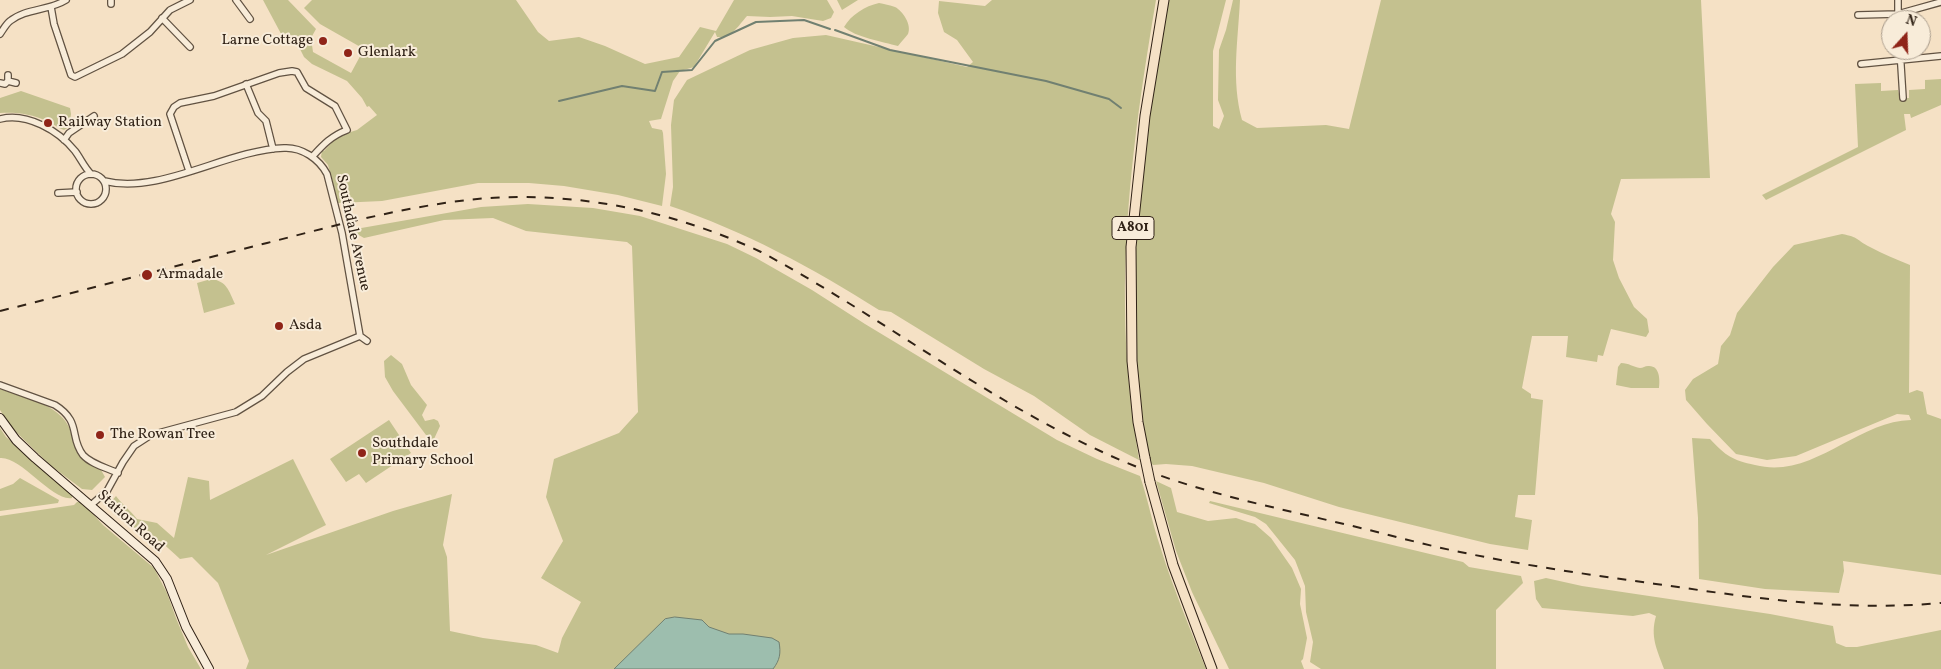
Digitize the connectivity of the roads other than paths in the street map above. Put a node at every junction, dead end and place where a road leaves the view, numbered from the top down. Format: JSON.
{"nodes":[{"id":1,"x":66,"y":0,"type":"edge"},
{"id":2,"x":190,"y":0,"type":"edge"},
{"id":3,"x":236,"y":0,"type":"edge"},
{"id":4,"x":1164,"y":0,"type":"edge"},
{"id":5,"x":1941,"y":2,"type":"edge"},
{"id":6,"x":51,"y":7,"type":"junction"},
{"id":7,"x":1918,"y":10,"type":"edge"},
{"id":8,"x":1858,"y":16,"type":"dead end"},
{"id":9,"x":1881,"y":17,"type":"edge"},
{"id":10,"x":162,"y":18,"type":"junction"},
{"id":11,"x":250,"y":19,"type":"dead end"},
{"id":12,"x":0,"y":34,"type":"edge"},
{"id":13,"x":190,"y":47,"type":"dead end"},
{"id":14,"x":1941,"y":56,"type":"edge"},
{"id":15,"x":1901,"y":61,"type":"junction"},
{"id":16,"x":1860,"y":64,"type":"dead end"},
{"id":17,"x":0,"y":83,"type":"edge"},
{"id":18,"x":16,"y":83,"type":"dead end"},
{"id":19,"x":246,"y":84,"type":"junction"},
{"id":20,"x":1903,"y":98,"type":"dead end"},
{"id":21,"x":94,"y":116,"type":"dead end"},
{"id":22,"x":0,"y":119,"type":"edge"},
{"id":23,"x":64,"y":140,"type":"junction"},
{"id":24,"x":273,"y":150,"type":"junction"},
{"id":25,"x":312,"y":157,"type":"junction"},
{"id":26,"x":81,"y":161,"type":"junction"},
{"id":27,"x":189,"y":171,"type":"junction"},
{"id":28,"x":90,"y":174,"type":"junction"},
{"id":29,"x":80,"y":179,"type":"junction"},
{"id":30,"x":104,"y":181,"type":"junction"},
{"id":31,"x":123,"y":185,"type":"junction"},
{"id":32,"x":77,"y":192,"type":"junction"},
{"id":33,"x":58,"y":193,"type":"dead end"},
{"id":34,"x":106,"y":193,"type":"junction"},
{"id":35,"x":360,"y":336,"type":"junction"},
{"id":36,"x":367,"y":340,"type":"dead end"},
{"id":37,"x":0,"y":385,"type":"edge"},
{"id":38,"x":0,"y":418,"type":"edge"},
{"id":39,"x":118,"y":473,"type":"junction"},
{"id":40,"x":91,"y":506,"type":"junction"},
{"id":41,"x":209,"y":669,"type":"edge"},
{"id":42,"x":1212,"y":669,"type":"edge"}],
"edges":[{"from":1,"to":6,"type":"street"},
{"from":2,"to":10,"type":"street"},
{"from":3,"to":11,"type":"street"},
{"from":4,"to":42,"type":"main road","number":"A801","bridge":true},
{"from":5,"to":7,"type":"street"},
{"from":6,"to":10,"type":"street"},
{"from":6,"to":12,"type":"street"},
{"from":8,"to":9,"type":"street"},
{"from":10,"to":13,"type":"street"},
{"from":14,"to":15,"type":"street"},
{"from":15,"to":16,"type":"street"},
{"from":15,"to":20,"type":"street"},
{"from":17,"to":18,"type":"street"},
{"from":19,"to":24,"type":"street"},
{"from":19,"to":25,"type":"street"},
{"from":19,"to":27,"type":"street"},
{"from":21,"to":23,"type":"street"},
{"from":22,"to":23,"type":"street"},
{"from":23,"to":26,"type":"street"},
{"from":24,"to":25,"type":"street"},
{"from":24,"to":27,"type":"street"},
{"from":25,"to":35,"type":"street","name":"Southdale Avenue"},
{"from":26,"to":28,"type":"street"},
{"from":26,"to":29,"type":"street"},
{"from":27,"to":31,"type":"street"},
{"from":28,"to":29,"type":"street"},
{"from":28,"to":30,"type":"street"},
{"from":29,"to":32,"type":"street"},
{"from":30,"to":31,"type":"street"},
{"from":30,"to":34,"type":"street"},
{"from":31,"to":34,"type":"street"},
{"from":32,"to":33,"type":"street"},
{"from":32,"to":34,"type":"street"},
{"from":35,"to":36,"type":"street"},
{"from":35,"to":39,"type":"street"},
{"from":37,"to":39,"type":"street"},
{"from":38,"to":40,"type":"main road","name":"Station Road"},
{"from":39,"to":40,"type":"street"},
{"from":40,"to":41,"type":"main road","name":"Station Road"}]}
